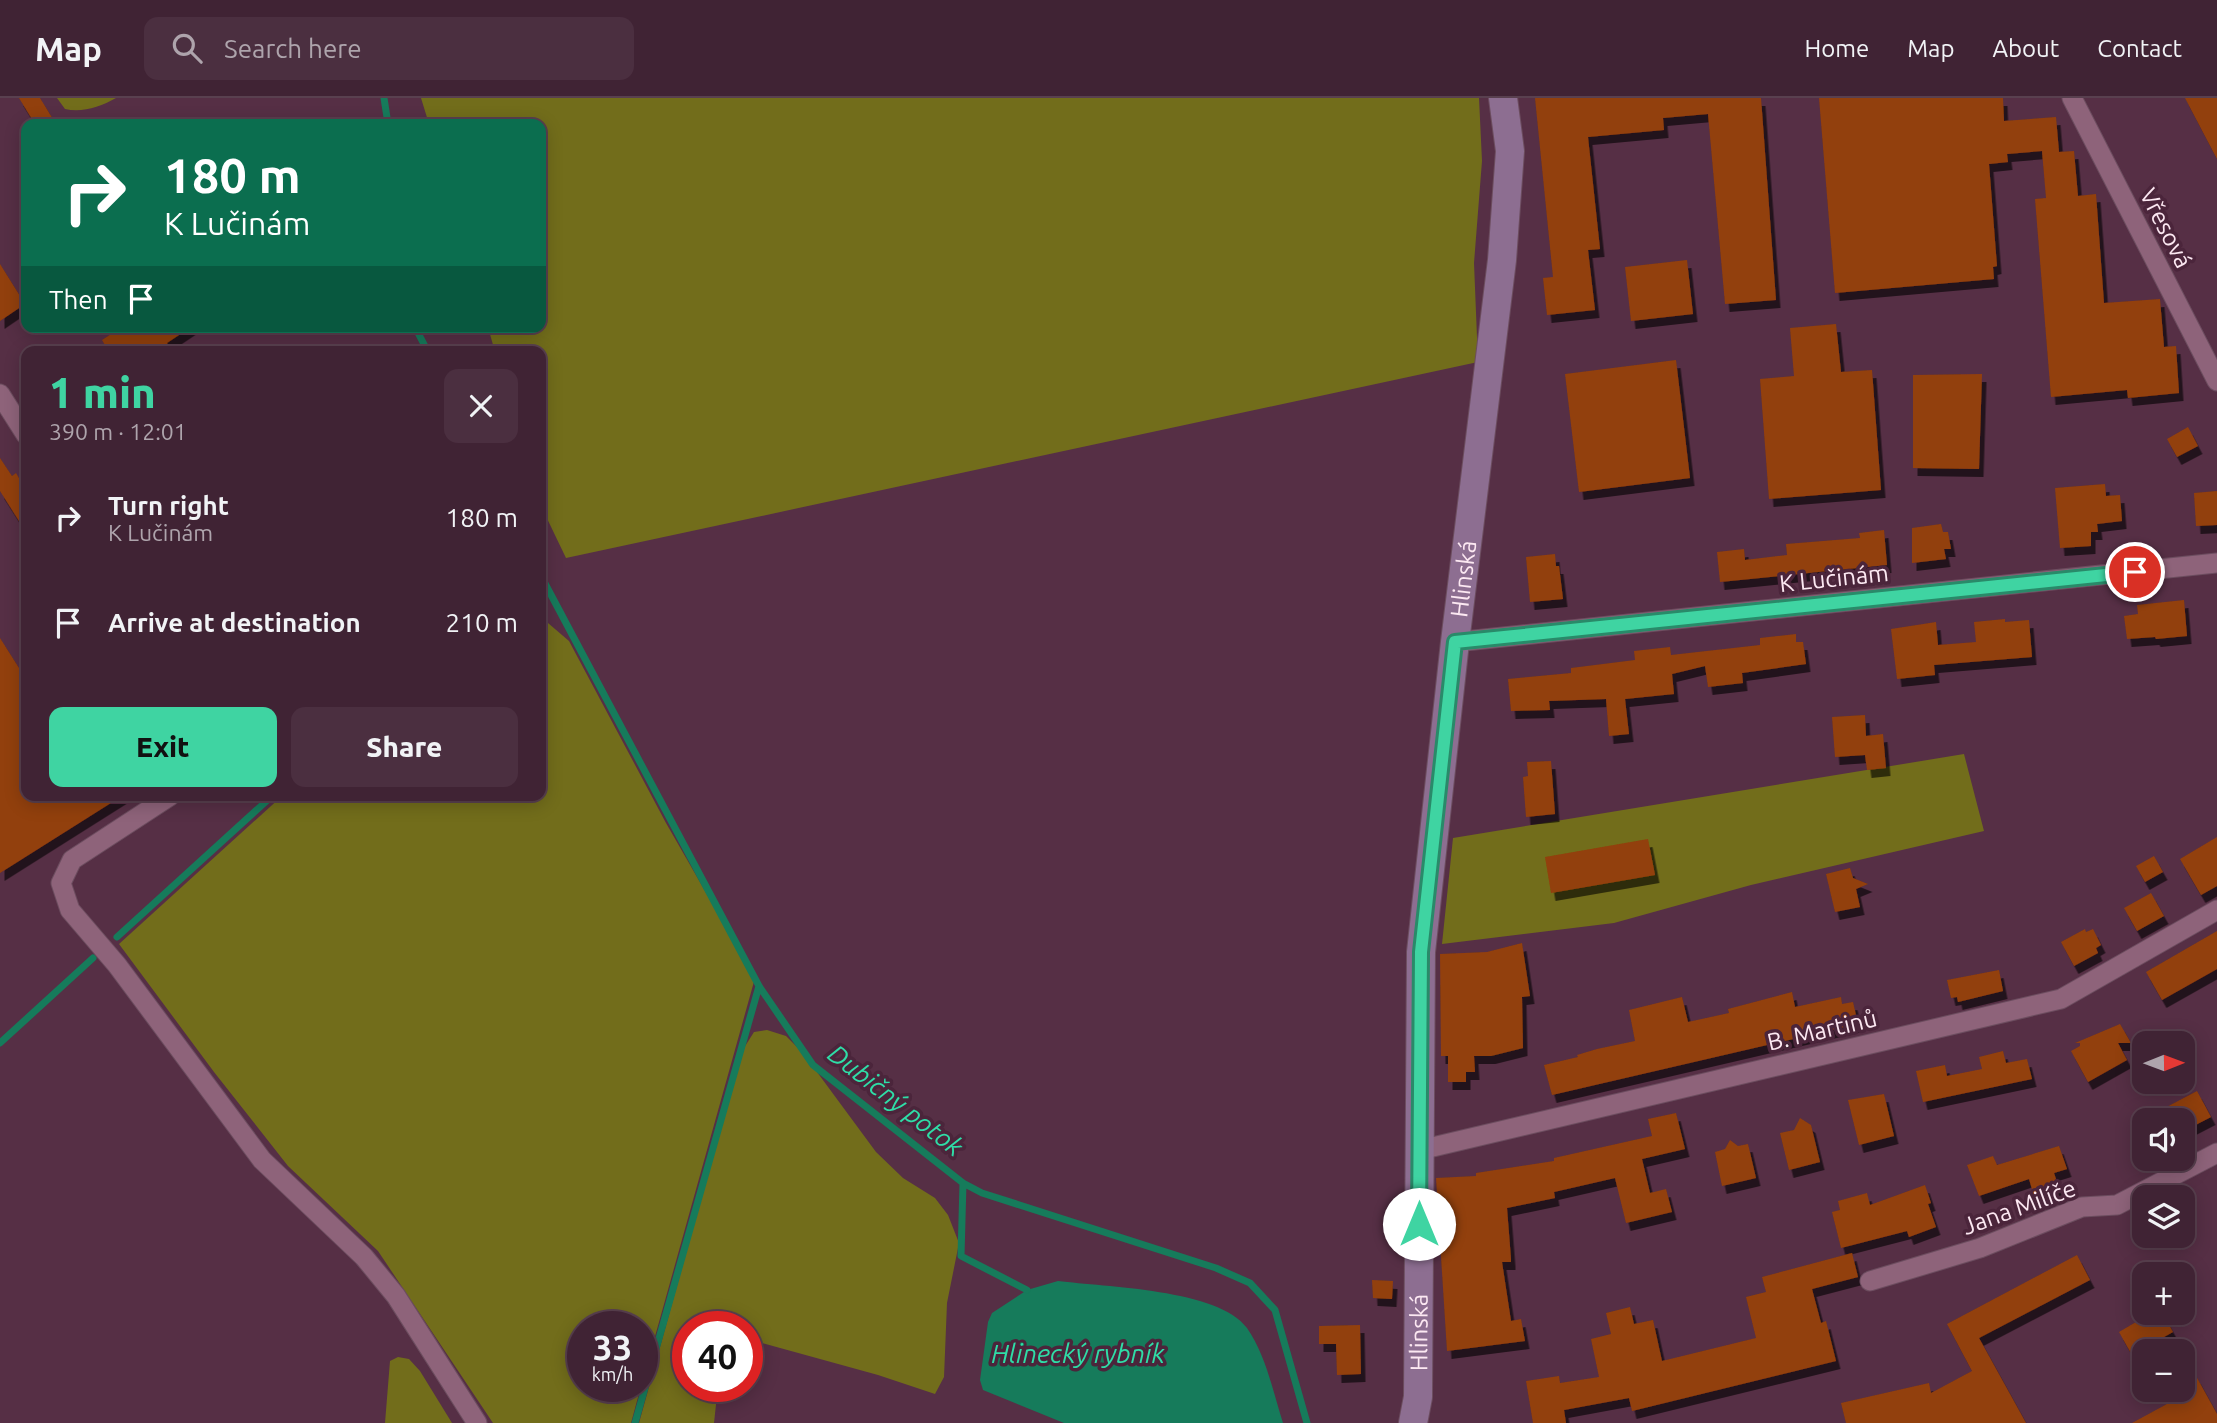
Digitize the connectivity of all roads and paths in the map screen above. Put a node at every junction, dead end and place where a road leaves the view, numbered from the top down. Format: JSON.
{"nodes":[{"id":1,"x":1503,"y":98,"type":"edge"},
{"id":2,"x":2072,"y":98,"type":"edge"},
{"id":3,"x":2217,"y":381,"type":"edge"},
{"id":4,"x":0,"y":394,"type":"edge"},
{"id":5,"x":21,"y":427,"type":"edge"},
{"id":6,"x":2217,"y":564,"type":"edge"},
{"id":7,"x":1455,"y":642,"type":"junction"},
{"id":8,"x":162,"y":801,"type":"edge"},
{"id":9,"x":2217,"y":910,"type":"edge"},
{"id":10,"x":1420,"y":1150,"type":"junction"},
{"id":11,"x":2217,"y":1153,"type":"edge"},
{"id":12,"x":1870,"y":1281,"type":"dead end"},
{"id":13,"x":1416,"y":1410,"type":"edge"},
{"id":14,"x":477,"y":1423,"type":"edge"}],
"edges":[{"from":1,"to":7,"type":"street","name":"Hlinská"},
{"from":2,"to":3,"type":"street","name":"Vřesová"},
{"from":4,"to":5,"type":"street"},
{"from":6,"to":7,"type":"street","name":"K Lučinám"},
{"from":7,"to":10,"type":"street","name":"Hlinská"},
{"from":8,"to":14,"type":"street"},
{"from":9,"to":10,"type":"street","name":"B. Martinů"},
{"from":10,"to":13,"type":"street","name":"Hlinská"},
{"from":11,"to":12,"type":"street","name":"Jana Milíče"}]}
